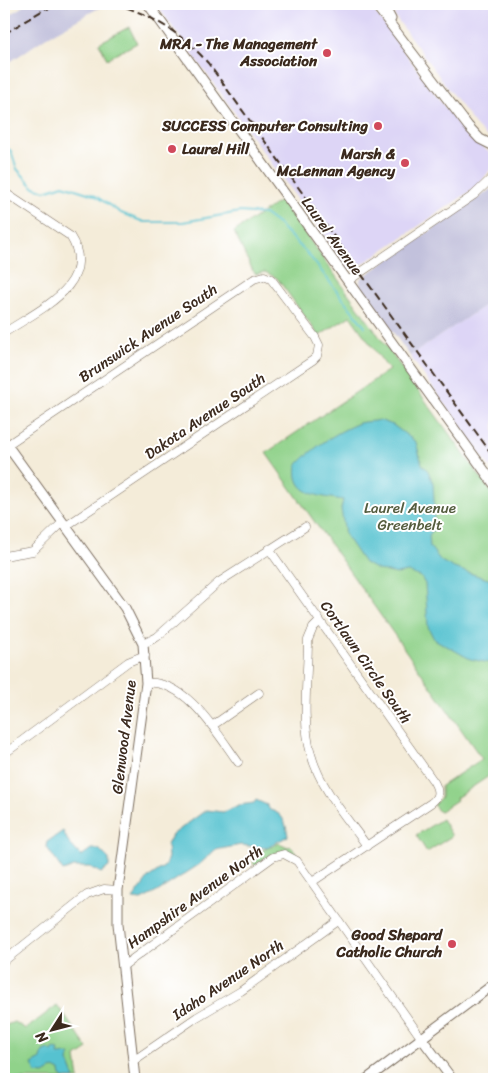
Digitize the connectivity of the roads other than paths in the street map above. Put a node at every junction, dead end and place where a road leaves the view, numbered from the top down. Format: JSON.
{"nodes":[{"id":1,"x":148,"y":4,"type":"edge"},
{"id":2,"x":375,"y":4,"type":"edge"},
{"id":3,"x":383,"y":4,"type":"edge"},
{"id":4,"x":396,"y":28,"type":"junction"},
{"id":5,"x":494,"y":146,"type":"edge"},
{"id":6,"x":494,"y":176,"type":"edge"},
{"id":7,"x":4,"y":192,"type":"edge"},
{"id":8,"x":348,"y":281,"type":"junction"},
{"id":9,"x":298,"y":312,"type":"joint"},
{"id":10,"x":4,"y":333,"type":"edge"},
{"id":11,"x":5,"y":443,"type":"edge"},
{"id":12,"x":494,"y":484,"type":"edge"},
{"id":13,"x":64,"y":524,"type":"junction"},
{"id":14,"x":304,"y":527,"type":"dead end"},
{"id":15,"x":269,"y":549,"type":"junction"},
{"id":16,"x":4,"y":556,"type":"edge"},
{"id":17,"x":320,"y":621,"type":"junction"},
{"id":18,"x":143,"y":644,"type":"junction"},
{"id":19,"x":145,"y":655,"type":"junction"},
{"id":20,"x":146,"y":683,"type":"junction"},
{"id":21,"x":259,"y":693,"type":"dead end"},
{"id":22,"x":212,"y":726,"type":"junction"},
{"id":23,"x":4,"y":754,"type":"edge"},
{"id":24,"x":238,"y":762,"type":"dead end"},
{"id":25,"x":367,"y":846,"type":"junction"},
{"id":26,"x":312,"y":882,"type":"junction"},
{"id":27,"x":118,"y":890,"type":"junction"},
{"id":28,"x":338,"y":921,"type":"junction"},
{"id":29,"x":4,"y":961,"type":"edge"},
{"id":30,"x":122,"y":966,"type":"junction"},
{"id":31,"x":494,"y":984,"type":"edge"},
{"id":32,"x":422,"y":1038,"type":"junction"},
{"id":33,"x":133,"y":1061,"type":"junction"},
{"id":34,"x":135,"y":1079,"type":"edge"},
{"id":35,"x":368,"y":1079,"type":"edge"},
{"id":36,"x":452,"y":1079,"type":"edge"}],
"edges":[{"from":1,"to":8,"type":"street","name":"Laurel Avenue"},
{"from":2,"to":4,"type":"street"},
{"from":3,"to":4,"type":"street"},
{"from":4,"to":5,"type":"street"},
{"from":6,"to":8,"type":"street"},
{"from":7,"to":10,"type":"street"},
{"from":8,"to":12,"type":"street","name":"Laurel Avenue"},
{"from":9,"to":11,"type":"street","name":"Brunswick Avenue South"},
{"from":9,"to":13,"type":"street","name":"Dakota Avenue South"},
{"from":11,"to":13,"type":"street","name":"Glenwood Avenue"},
{"from":13,"to":16,"type":"street","name":"Dakota Avenue South"},
{"from":13,"to":18,"type":"street","name":"Glenwood Avenue"},
{"from":14,"to":15,"type":"street"},
{"from":15,"to":17,"type":"street","name":"Cortlawn Circle South"},
{"from":15,"to":18,"type":"street"},
{"from":17,"to":25,"type":"street"},
{"from":17,"to":25,"type":"street","name":"Cortlawn Circle South"},
{"from":18,"to":19,"type":"street","name":"Glenwood Avenue"},
{"from":19,"to":20,"type":"street","name":"Glenwood Avenue"},
{"from":19,"to":23,"type":"street"},
{"from":20,"to":22,"type":"street"},
{"from":20,"to":27,"type":"street","name":"Glenwood Avenue"},
{"from":21,"to":22,"type":"street"},
{"from":22,"to":24,"type":"street"},
{"from":25,"to":26,"type":"street"},
{"from":26,"to":28,"type":"street"},
{"from":26,"to":30,"type":"street","name":"Hampshire Avenue North"},
{"from":27,"to":29,"type":"street"},
{"from":27,"to":30,"type":"street","name":"Glenwood Avenue"},
{"from":28,"to":32,"type":"street"},
{"from":28,"to":33,"type":"street","name":"Idaho Avenue North"},
{"from":30,"to":33,"type":"street","name":"Glenwood Avenue"},
{"from":31,"to":32,"type":"street"},
{"from":32,"to":35,"type":"street"},
{"from":32,"to":36,"type":"street"},
{"from":33,"to":34,"type":"street","name":"Glenwood Avenue"}]}
